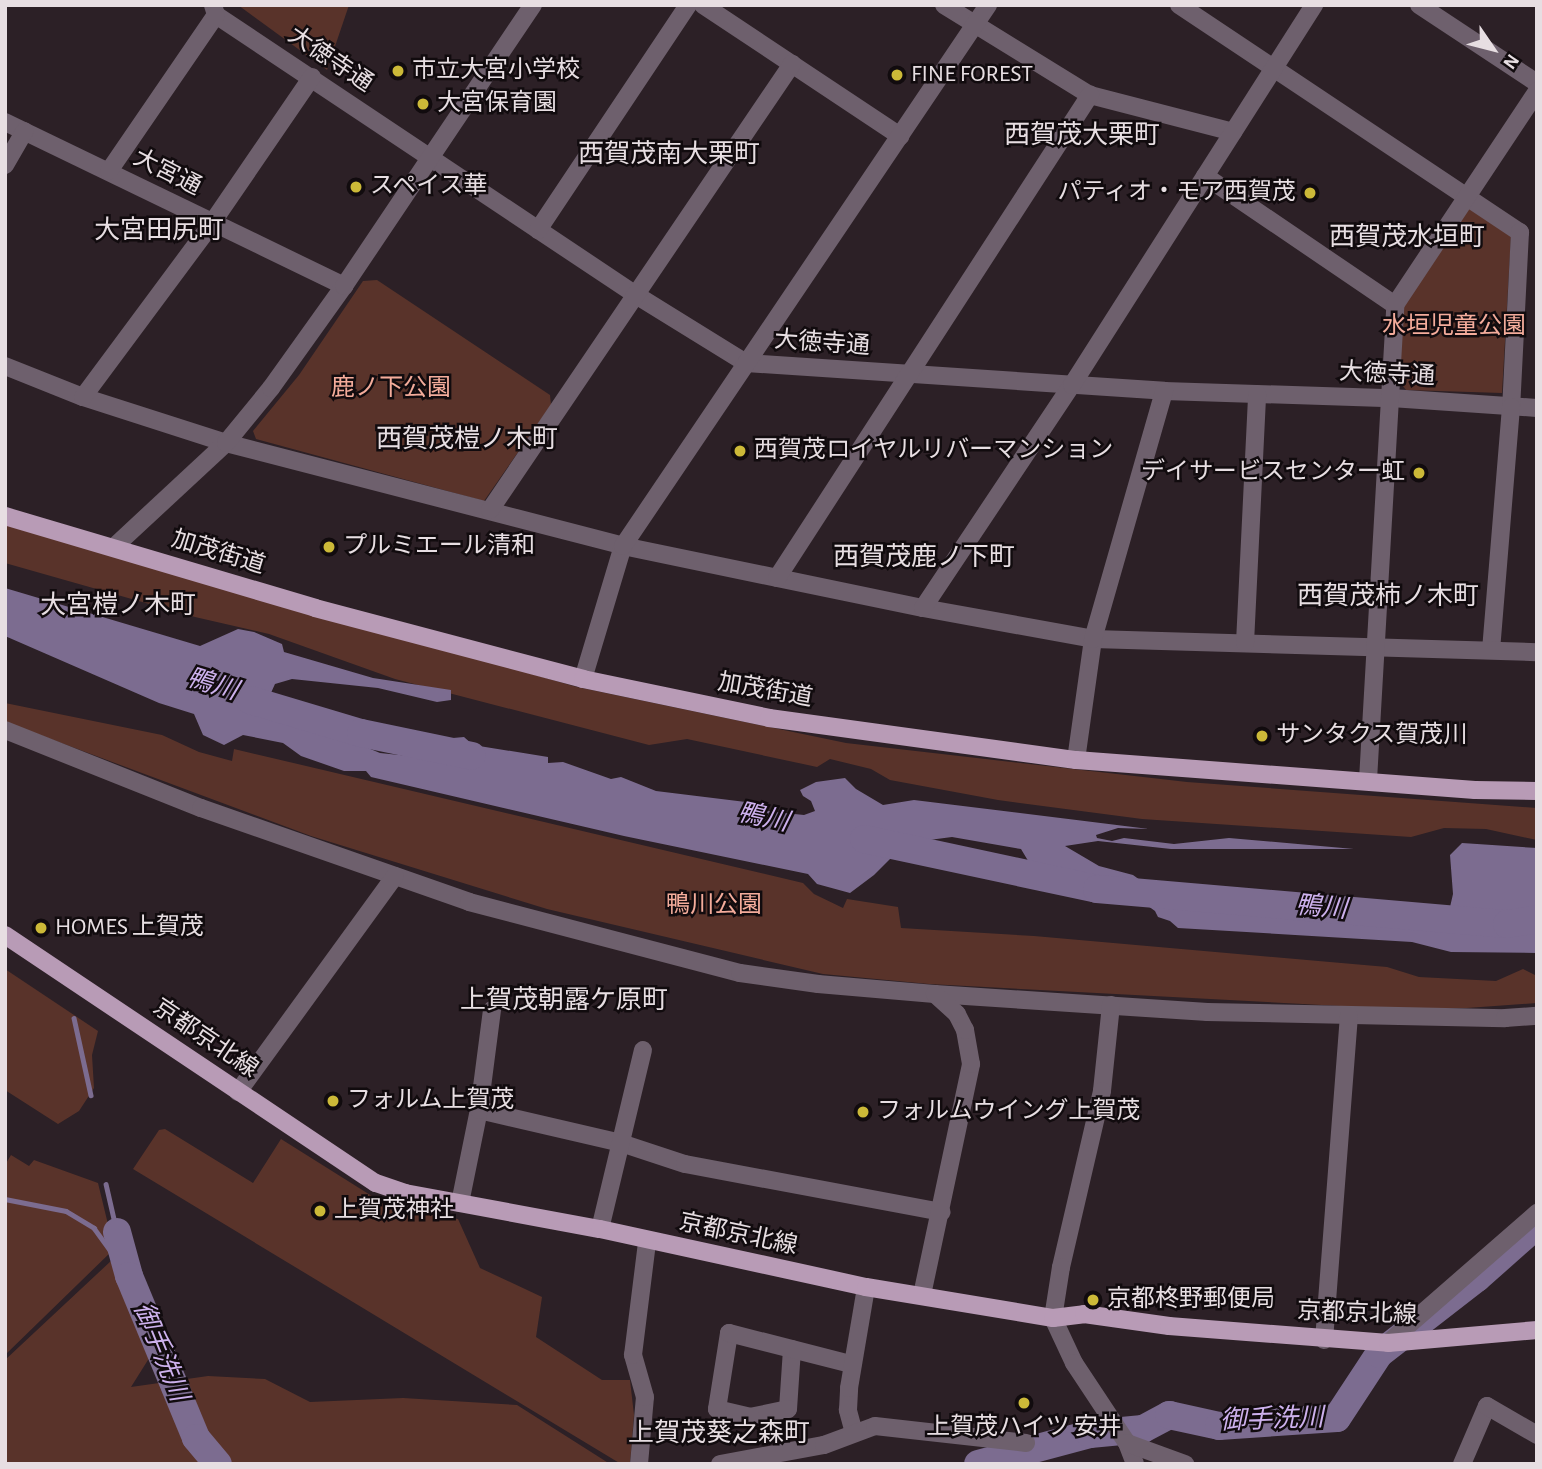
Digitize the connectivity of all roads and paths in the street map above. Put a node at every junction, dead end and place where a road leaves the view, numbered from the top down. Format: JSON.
{"nodes":[{"id":1,"x":533,"y":5,"type":"edge"},
{"id":2,"x":688,"y":5,"type":"edge"},
{"id":3,"x":703,"y":5,"type":"edge"},
{"id":4,"x":944,"y":5,"type":"edge"},
{"id":5,"x":988,"y":5,"type":"edge"},
{"id":6,"x":1179,"y":5,"type":"edge"},
{"id":7,"x":1314,"y":5,"type":"edge"},
{"id":8,"x":1419,"y":5,"type":"edge"},
{"id":9,"x":215,"y":10,"type":"edge"},
{"id":10,"x":974,"y":25,"type":"junction"},
{"id":11,"x":792,"y":64,"type":"junction"},
{"id":12,"x":1275,"y":66,"type":"junction"},
{"id":13,"x":313,"y":77,"type":"junction"},
{"id":14,"x":1537,"y":83,"type":"edge"},
{"id":15,"x":1537,"y":91,"type":"edge"},
{"id":16,"x":1090,"y":95,"type":"junction"},
{"id":17,"x":5,"y":122,"type":"edge"},
{"id":18,"x":24,"y":131,"type":"junction"},
{"id":19,"x":1233,"y":132,"type":"junction"},
{"id":20,"x":900,"y":136,"type":"junction"},
{"id":21,"x":432,"y":157,"type":"junction"},
{"id":22,"x":5,"y":165,"type":"edge"},
{"id":23,"x":109,"y":171,"type":"junction"},
{"id":24,"x":1205,"y":176,"type":"junction"},
{"id":25,"x":1466,"y":197,"type":"junction"},
{"id":26,"x":212,"y":223,"type":"junction"},
{"id":27,"x":538,"y":230,"type":"junction"},
{"id":28,"x":344,"y":286,"type":"junction"},
{"id":29,"x":636,"y":295,"type":"junction"},
{"id":30,"x":1395,"y":305,"type":"junction"},
{"id":31,"x":746,"y":363,"type":"junction"},
{"id":32,"x":5,"y":366,"type":"edge"},
{"id":33,"x":911,"y":375,"type":"junction"},
{"id":34,"x":1072,"y":385,"type":"junction"},
{"id":35,"x":1164,"y":391,"type":"junction"},
{"id":36,"x":1257,"y":394,"type":"junction"},
{"id":37,"x":83,"y":397,"type":"junction"},
{"id":38,"x":1391,"y":398,"type":"junction"},
{"id":39,"x":1511,"y":407,"type":"junction"},
{"id":40,"x":1537,"y":408,"type":"edge"},
{"id":41,"x":226,"y":443,"type":"junction"},
{"id":42,"x":490,"y":510,"type":"junction"},
{"id":43,"x":5,"y":516,"type":"edge"},
{"id":44,"x":114,"y":547,"type":"junction"},
{"id":45,"x":623,"y":547,"type":"junction"},
{"id":46,"x":777,"y":578,"type":"junction"},
{"id":47,"x":923,"y":608,"type":"junction"},
{"id":48,"x":1093,"y":639,"type":"junction"},
{"id":49,"x":1245,"y":643,"type":"junction"},
{"id":50,"x":1376,"y":648,"type":"junction"},
{"id":51,"x":1491,"y":649,"type":"junction"},
{"id":52,"x":1537,"y":652,"type":"edge"},
{"id":53,"x":583,"y":679,"type":"junction"},
{"id":54,"x":5,"y":730,"type":"edge"},
{"id":55,"x":1076,"y":760,"type":"junction"},
{"id":56,"x":1368,"y":780,"type":"junction"},
{"id":57,"x":1537,"y":791,"type":"edge"},
{"id":58,"x":394,"y":876,"type":"junction"},
{"id":59,"x":5,"y":935,"type":"edge"},
{"id":60,"x":935,"y":994,"type":"junction"},
{"id":61,"x":1111,"y":1005,"type":"junction"},
{"id":62,"x":492,"y":1010,"type":"dead end"},
{"id":63,"x":1349,"y":1016,"type":"junction"},
{"id":64,"x":1537,"y":1016,"type":"edge"},
{"id":65,"x":643,"y":1049,"type":"dead end"},
{"id":66,"x":237,"y":1092,"type":"junction"},
{"id":67,"x":479,"y":1110,"type":"junction"},
{"id":68,"x":621,"y":1143,"type":"junction"},
{"id":69,"x":460,"y":1203,"type":"junction"},
{"id":70,"x":942,"y":1212,"type":"junction"},
{"id":71,"x":1537,"y":1213,"type":"edge"},
{"id":72,"x":600,"y":1229,"type":"junction"},
{"id":73,"x":647,"y":1242,"type":"junction"},
{"id":74,"x":866,"y":1287,"type":"junction"},
{"id":75,"x":922,"y":1295,"type":"junction"},
{"id":76,"x":1053,"y":1318,"type":"junction"},
{"id":77,"x":1537,"y":1330,"type":"edge"},
{"id":78,"x":1324,"y":1340,"type":"junction"},
{"id":79,"x":1388,"y":1343,"type":"junction"},
{"id":80,"x":792,"y":1349,"type":"junction"},
{"id":81,"x":851,"y":1364,"type":"junction"},
{"id":82,"x":854,"y":1433,"type":"junction"},
{"id":83,"x":1537,"y":1435,"type":"edge"},
{"id":84,"x":1026,"y":1443,"type":"dead end"},
{"id":85,"x":1127,"y":1443,"type":"junction"},
{"id":86,"x":639,"y":1464,"type":"edge"},
{"id":87,"x":720,"y":1464,"type":"edge"},
{"id":88,"x":1135,"y":1464,"type":"edge"},
{"id":89,"x":1185,"y":1464,"type":"edge"},
{"id":90,"x":1462,"y":1464,"type":"edge"}],
"edges":[{"from":1,"to":21,"type":"street"},
{"from":2,"to":27,"type":"street"},
{"from":3,"to":11,"type":"street"},
{"from":4,"to":10,"type":"street"},
{"from":5,"to":10,"type":"street"},
{"from":6,"to":12,"type":"street"},
{"from":7,"to":12,"type":"street"},
{"from":8,"to":14,"type":"street"},
{"from":9,"to":13,"type":"street","name":"大徳寺通"},
{"from":9,"to":23,"type":"street"},
{"from":10,"to":16,"type":"street"},
{"from":10,"to":20,"type":"street"},
{"from":11,"to":20,"type":"street"},
{"from":11,"to":29,"type":"street"},
{"from":12,"to":19,"type":"street"},
{"from":12,"to":25,"type":"street"},
{"from":13,"to":21,"type":"street","name":"大徳寺通"},
{"from":13,"to":26,"type":"street"},
{"from":15,"to":25,"type":"street"},
{"from":16,"to":19,"type":"street"},
{"from":16,"to":33,"type":"street"},
{"from":17,"to":18,"type":"street","name":"大宮通"},
{"from":18,"to":22,"type":"street"},
{"from":18,"to":23,"type":"street","name":"大宮通"},
{"from":19,"to":24,"type":"street"},
{"from":20,"to":31,"type":"street"},
{"from":21,"to":27,"type":"street","name":"大徳寺通"},
{"from":21,"to":28,"type":"street"},
{"from":23,"to":26,"type":"street","name":"大宮通"},
{"from":24,"to":30,"type":"street"},
{"from":24,"to":34,"type":"street"},
{"from":25,"to":30,"type":"street"},
{"from":25,"to":39,"type":"street"},
{"from":26,"to":28,"type":"street","name":"大宮通"},
{"from":26,"to":37,"type":"street"},
{"from":27,"to":29,"type":"street","name":"大徳寺通"},
{"from":28,"to":41,"type":"street"},
{"from":29,"to":31,"type":"street","name":"大徳寺通"},
{"from":29,"to":42,"type":"street"},
{"from":30,"to":38,"type":"street"},
{"from":31,"to":33,"type":"street","name":"大徳寺通"},
{"from":31,"to":45,"type":"street"},
{"from":32,"to":37,"type":"street"},
{"from":33,"to":34,"type":"street","name":"大徳寺通"},
{"from":33,"to":46,"type":"street"},
{"from":34,"to":35,"type":"street","name":"大徳寺通"},
{"from":34,"to":47,"type":"street"},
{"from":35,"to":36,"type":"street","name":"大徳寺通"},
{"from":35,"to":48,"type":"street"},
{"from":36,"to":38,"type":"street","name":"大徳寺通"},
{"from":36,"to":49,"type":"street"},
{"from":37,"to":41,"type":"street"},
{"from":38,"to":39,"type":"street","name":"大徳寺通"},
{"from":38,"to":50,"type":"street"},
{"from":39,"to":40,"type":"street","name":"大徳寺通"},
{"from":39,"to":51,"type":"street"},
{"from":41,"to":42,"type":"street"},
{"from":41,"to":44,"type":"street"},
{"from":42,"to":45,"type":"street"},
{"from":43,"to":44,"type":"main road","name":"加茂街道"},
{"from":44,"to":53,"type":"main road","name":"加茂街道"},
{"from":45,"to":46,"type":"street"},
{"from":45,"to":53,"type":"street"},
{"from":46,"to":47,"type":"street"},
{"from":47,"to":48,"type":"street"},
{"from":48,"to":49,"type":"street"},
{"from":48,"to":55,"type":"street"},
{"from":49,"to":50,"type":"street"},
{"from":50,"to":51,"type":"street"},
{"from":50,"to":56,"type":"street"},
{"from":51,"to":52,"type":"street"},
{"from":53,"to":55,"type":"main road","name":"加茂街道"},
{"from":54,"to":58,"type":"street"},
{"from":55,"to":56,"type":"main road","name":"加茂街道"},
{"from":56,"to":57,"type":"main road","name":"加茂街道"},
{"from":58,"to":60,"type":"street"},
{"from":58,"to":66,"type":"street"},
{"from":59,"to":66,"type":"main road","name":"京都京北線"},
{"from":60,"to":61,"type":"street"},
{"from":60,"to":70,"type":"street"},
{"from":61,"to":63,"type":"street"},
{"from":61,"to":76,"type":"street"},
{"from":62,"to":67,"type":"street"},
{"from":63,"to":64,"type":"street"},
{"from":63,"to":78,"type":"street"},
{"from":65,"to":68,"type":"street"},
{"from":66,"to":69,"type":"main road","name":"京都京北線"},
{"from":67,"to":68,"type":"street"},
{"from":67,"to":69,"type":"street"},
{"from":68,"to":70,"type":"street"},
{"from":68,"to":72,"type":"street"},
{"from":69,"to":72,"type":"main road","name":"京都京北線"},
{"from":70,"to":75,"type":"street"},
{"from":71,"to":79,"type":"street"},
{"from":72,"to":73,"type":"main road","name":"京都京北線"},
{"from":73,"to":74,"type":"main road","name":"京都京北線"},
{"from":73,"to":86,"type":"street"},
{"from":74,"to":75,"type":"main road","name":"京都京北線"},
{"from":74,"to":81,"type":"street"},
{"from":75,"to":76,"type":"main road","name":"京都京北線"},
{"from":76,"to":78,"type":"main road","name":"京都京北線"},
{"from":76,"to":85,"type":"street"},
{"from":77,"to":79,"type":"main road","name":"京都京北線"},
{"from":78,"to":79,"type":"main road","name":"京都京北線"},
{"from":80,"to":80,"type":"street"},
{"from":80,"to":81,"type":"street"},
{"from":81,"to":82,"type":"street"},
{"from":82,"to":84,"type":"street"},
{"from":82,"to":87,"type":"street"},
{"from":83,"to":90,"type":"street"},
{"from":85,"to":88,"type":"street"},
{"from":85,"to":89,"type":"street"}]}
